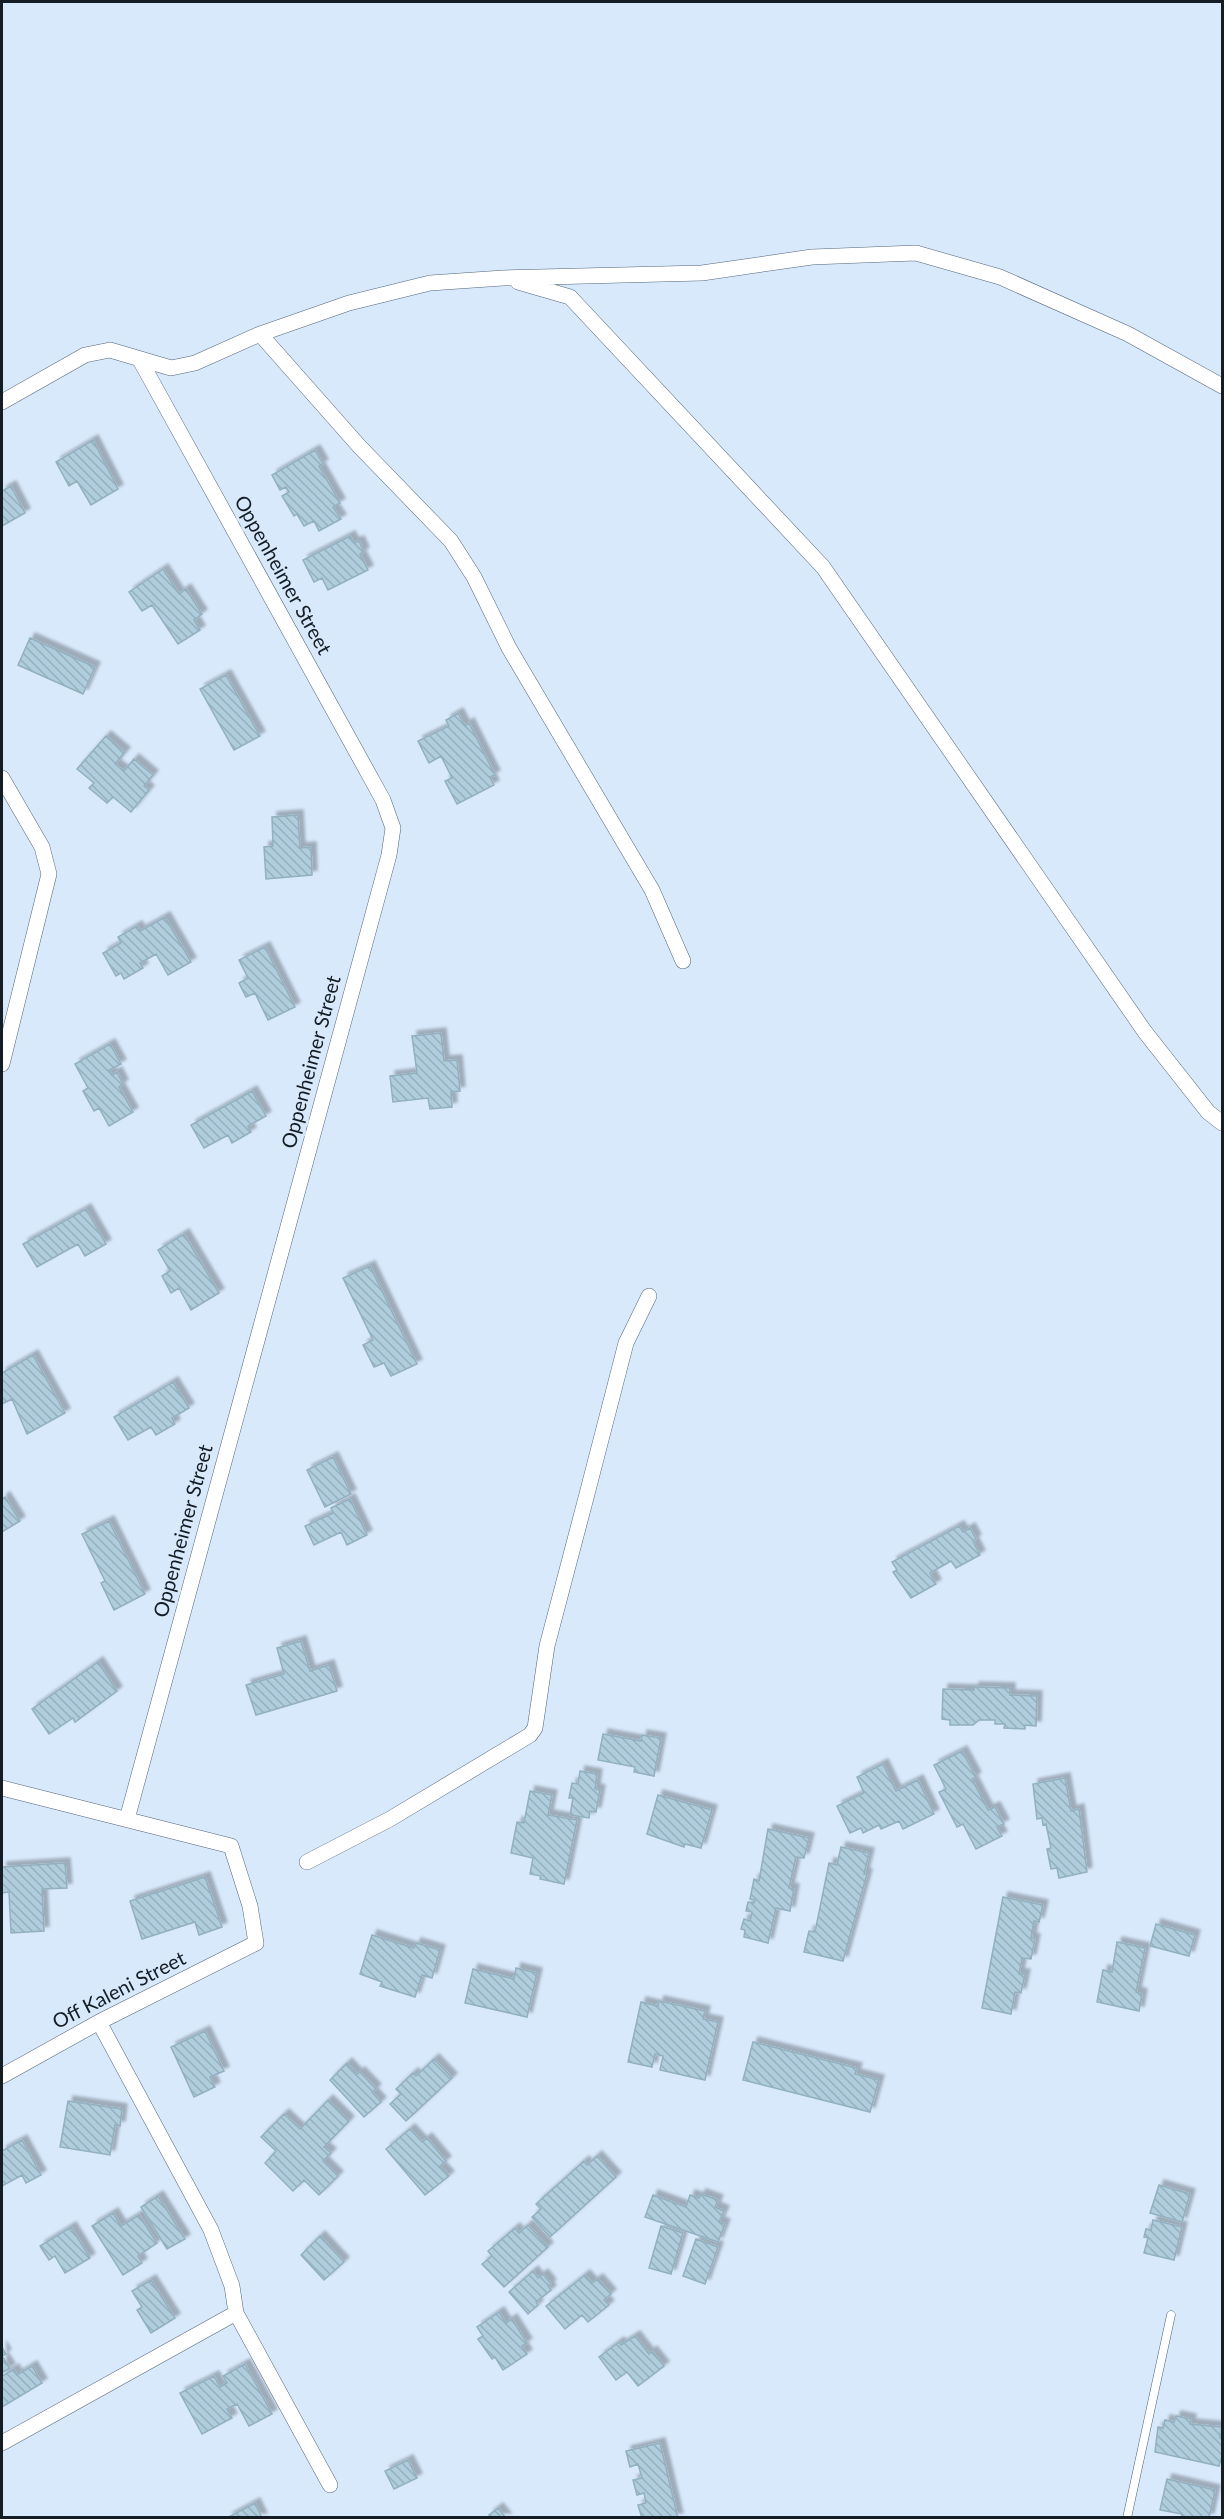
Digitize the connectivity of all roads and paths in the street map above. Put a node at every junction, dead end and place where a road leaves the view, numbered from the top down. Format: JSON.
{"nodes":[{"id":1,"x":503,"y":278,"type":"junction"},
{"id":2,"x":260,"y":334,"type":"junction"},
{"id":3,"x":140,"y":360,"type":"junction"},
{"id":4,"x":1222,"y":386,"type":"edge"},
{"id":5,"x":2,"y":402,"type":"edge"},
{"id":6,"x":2,"y":778,"type":"edge"},
{"id":7,"x":684,"y":961,"type":"dead end"},
{"id":8,"x":2,"y":1064,"type":"edge"},
{"id":9,"x":1222,"y":1123,"type":"edge"},
{"id":10,"x":648,"y":1296,"type":"dead end"},
{"id":11,"x":2,"y":1788,"type":"edge"},
{"id":12,"x":126,"y":1819,"type":"junction"},
{"id":13,"x":307,"y":1862,"type":"dead end"},
{"id":14,"x":99,"y":2022,"type":"junction"},
{"id":15,"x":2,"y":2076,"type":"edge"},
{"id":16,"x":236,"y":2313,"type":"junction"},
{"id":17,"x":1172,"y":2315,"type":"dead end"},
{"id":18,"x":2,"y":2443,"type":"edge"},
{"id":19,"x":330,"y":2485,"type":"dead end"},
{"id":20,"x":1127,"y":2517,"type":"edge"}],
"edges":[{"from":1,"to":2,"type":"street"},
{"from":1,"to":4,"type":"street"},
{"from":1,"to":9,"type":"street"},
{"from":2,"to":3,"type":"street"},
{"from":2,"to":7,"type":"street"},
{"from":3,"to":5,"type":"street"},
{"from":3,"to":12,"type":"street","name":"Oppenheimer Street"},
{"from":6,"to":8,"type":"street"},
{"from":10,"to":13,"type":"street"},
{"from":11,"to":12,"type":"street"},
{"from":12,"to":14,"type":"street","name":"Off Kaleni Street"},
{"from":14,"to":15,"type":"street","name":"Off Kaleni Street"},
{"from":14,"to":16,"type":"street"},
{"from":16,"to":18,"type":"street"},
{"from":16,"to":19,"type":"street"},
{"from":17,"to":20,"type":"lane"}]}
